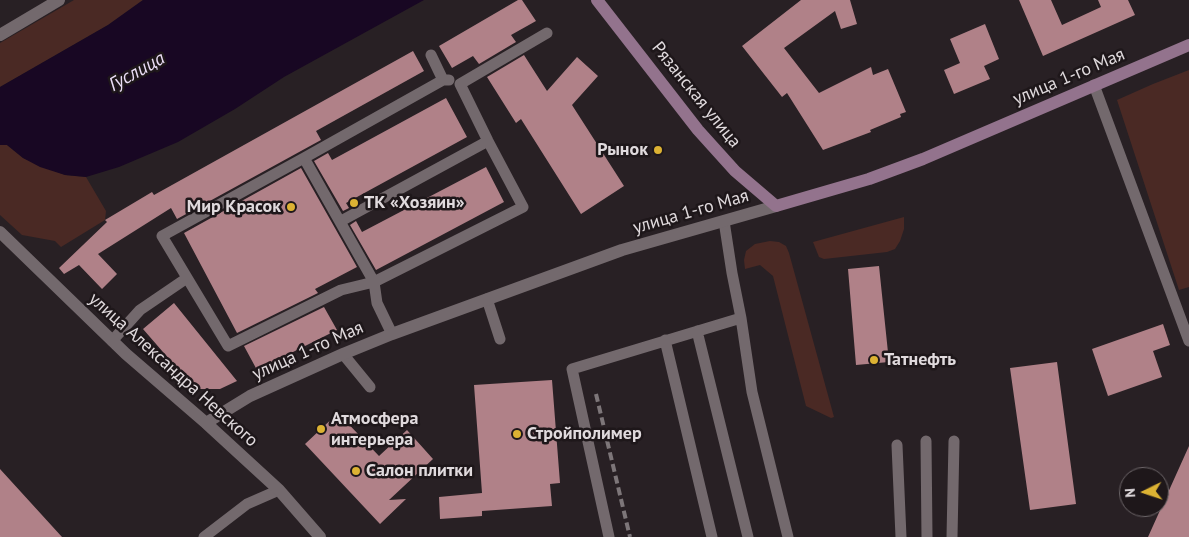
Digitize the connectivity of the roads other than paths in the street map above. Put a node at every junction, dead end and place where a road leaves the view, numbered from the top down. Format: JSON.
{"nodes":[{"id":1,"x":59,"y":0,"type":"edge"},
{"id":2,"x":597,"y":0,"type":"edge"},
{"id":3,"x":547,"y":33,"type":"dead end"},
{"id":4,"x":0,"y":35,"type":"edge"},
{"id":5,"x":1189,"y":46,"type":"edge"},
{"id":6,"x":431,"y":55,"type":"dead end"},
{"id":7,"x":443,"y":80,"type":"junction"},
{"id":8,"x":460,"y":84,"type":"junction"},
{"id":9,"x":1094,"y":86,"type":"junction"},
{"id":10,"x":488,"y":141,"type":"junction"},
{"id":11,"x":304,"y":158,"type":"junction"},
{"id":12,"x":776,"y":206,"type":"junction"},
{"id":13,"x":341,"y":221,"type":"junction"},
{"id":14,"x":724,"y":221,"type":"junction"},
{"id":15,"x":0,"y":232,"type":"edge"},
{"id":16,"x":187,"y":278,"type":"junction"},
{"id":17,"x":374,"y":282,"type":"junction"},
{"id":18,"x":487,"y":299,"type":"junction"},
{"id":19,"x":742,"y":318,"type":"junction"},
{"id":20,"x":697,"y":331,"type":"junction"},
{"id":21,"x":392,"y":334,"type":"junction"},
{"id":22,"x":500,"y":339,"type":"dead end"},
{"id":23,"x":665,"y":340,"type":"junction"},
{"id":24,"x":112,"y":341,"type":"junction"},
{"id":25,"x":1189,"y":341,"type":"edge"},
{"id":26,"x":343,"y":354,"type":"junction"},
{"id":27,"x":370,"y":387,"type":"dead end"},
{"id":28,"x":206,"y":423,"type":"junction"},
{"id":29,"x":926,"y":441,"type":"dead end"},
{"id":30,"x":954,"y":441,"type":"dead end"},
{"id":31,"x":897,"y":445,"type":"dead end"},
{"id":32,"x":279,"y":490,"type":"junction"},
{"id":33,"x":204,"y":537,"type":"edge"},
{"id":34,"x":320,"y":537,"type":"edge"},
{"id":35,"x":609,"y":537,"type":"edge"},
{"id":36,"x":712,"y":537,"type":"edge"},
{"id":37,"x":748,"y":537,"type":"edge"},
{"id":38,"x":788,"y":537,"type":"edge"},
{"id":39,"x":901,"y":537,"type":"edge"},
{"id":40,"x":927,"y":537,"type":"edge"},
{"id":41,"x":952,"y":537,"type":"edge"}],
"edges":[{"from":1,"to":4,"type":"street"},
{"from":2,"to":12,"type":"main road","name":"Рязанская улица"},
{"from":3,"to":8,"type":"lane"},
{"from":5,"to":9,"type":"main road","name":"улица 1-го Мая"},
{"from":6,"to":7,"type":"lane"},
{"from":7,"to":8,"type":"lane"},
{"from":7,"to":11,"type":"lane"},
{"from":8,"to":10,"type":"lane"},
{"from":9,"to":12,"type":"main road","name":"улица 1-го Мая"},
{"from":9,"to":25,"type":"lane"},
{"from":10,"to":13,"type":"lane"},
{"from":10,"to":17,"type":"lane"},
{"from":11,"to":13,"type":"lane"},
{"from":11,"to":16,"type":"lane"},
{"from":12,"to":14,"type":"street","name":"улица 1-го Мая"},
{"from":13,"to":17,"type":"lane"},
{"from":14,"to":18,"type":"street","name":"улица 1-го Мая"},
{"from":14,"to":19,"type":"lane"},
{"from":15,"to":24,"type":"street","name":"улица Александра Невского"},
{"from":16,"to":17,"type":"lane"},
{"from":16,"to":24,"type":"lane"},
{"from":17,"to":21,"type":"lane"},
{"from":18,"to":21,"type":"street","name":"улица 1-го Мая"},
{"from":18,"to":22,"type":"lane"},
{"from":19,"to":20,"type":"lane"},
{"from":19,"to":38,"type":"lane"},
{"from":20,"to":23,"type":"lane"},
{"from":20,"to":37,"type":"lane"},
{"from":21,"to":26,"type":"street","name":"улица 1-го Мая"},
{"from":23,"to":35,"type":"lane"},
{"from":23,"to":36,"type":"lane"},
{"from":24,"to":28,"type":"street","name":"улица Александра Невского"},
{"from":26,"to":27,"type":"lane"},
{"from":26,"to":28,"type":"street","name":"улица 1-го Мая"},
{"from":28,"to":32,"type":"street","name":"улица Александра Невского"},
{"from":29,"to":40,"type":"lane"},
{"from":30,"to":41,"type":"lane"},
{"from":31,"to":39,"type":"lane"},
{"from":32,"to":33,"type":"lane"},
{"from":32,"to":34,"type":"street","name":"улица Александра Невского"}]}
